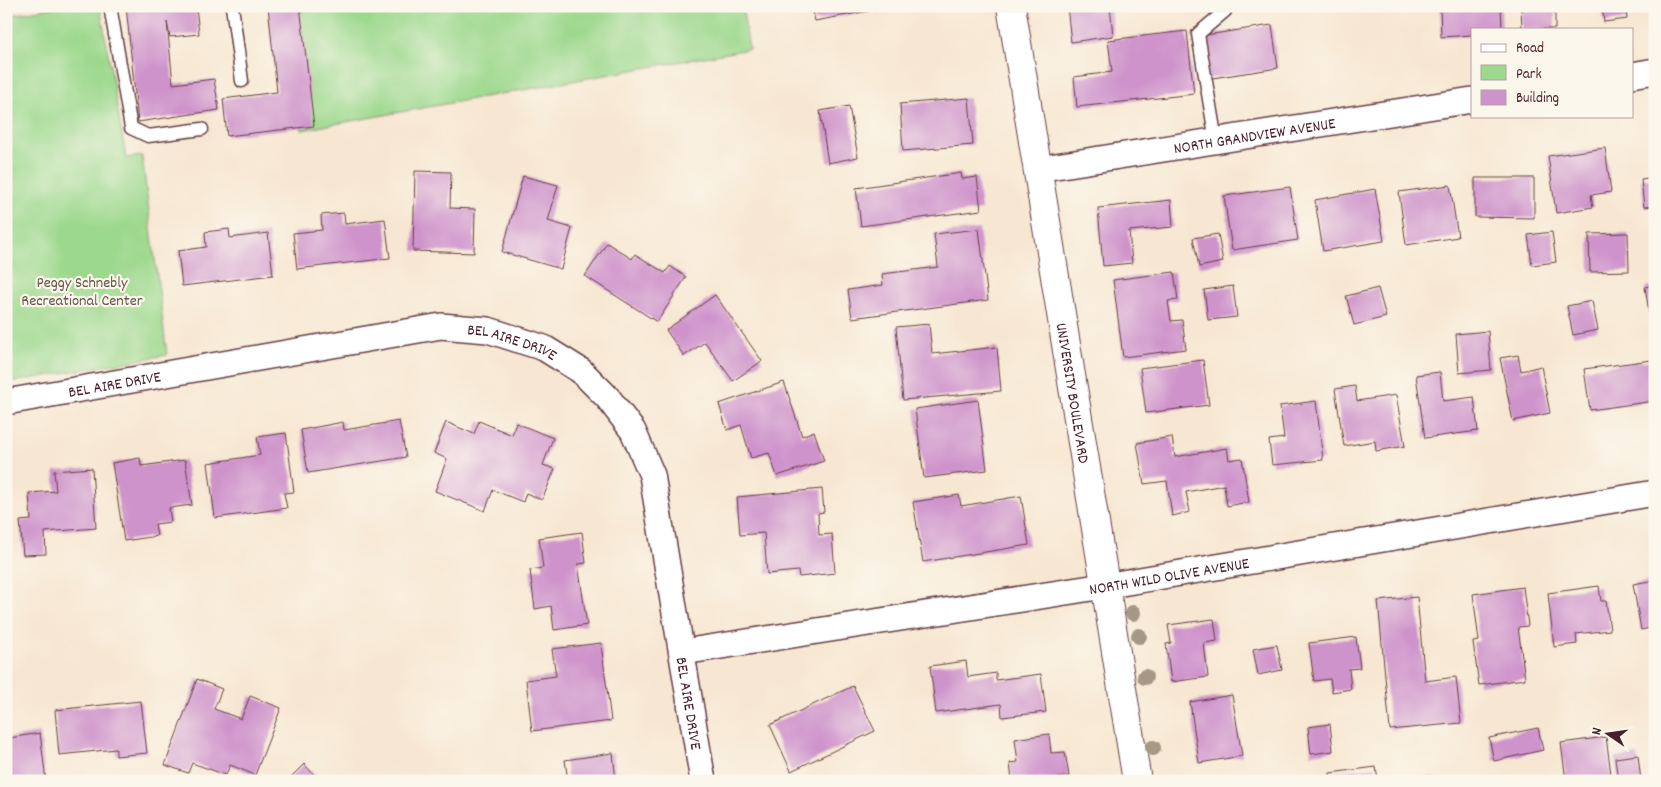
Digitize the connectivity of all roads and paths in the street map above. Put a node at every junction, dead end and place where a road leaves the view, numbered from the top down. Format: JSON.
{"nodes":[{"id":1,"x":110,"y":6,"type":"edge"},
{"id":2,"x":232,"y":6,"type":"edge"},
{"id":3,"x":1011,"y":6,"type":"edge"},
{"id":4,"x":1224,"y":6,"type":"edge"},
{"id":5,"x":1655,"y":71,"type":"edge"},
{"id":6,"x":1634,"y":75,"type":"edge"},
{"id":7,"x":242,"y":82,"type":"dead end"},
{"id":8,"x":1471,"y":100,"type":"edge"},
{"id":9,"x":202,"y":129,"type":"dead end"},
{"id":10,"x":1216,"y":141,"type":"junction"},
{"id":11,"x":1037,"y":169,"type":"junction"},
{"id":12,"x":6,"y":402,"type":"edge"},
{"id":13,"x":1655,"y":493,"type":"edge"},
{"id":14,"x":1104,"y":586,"type":"junction"},
{"id":15,"x":683,"y":652,"type":"junction"},
{"id":16,"x":703,"y":781,"type":"edge"},
{"id":17,"x":1137,"y":781,"type":"edge"}],
"edges":[{"from":1,"to":9,"type":"lane"},
{"from":2,"to":7,"type":"lane"},
{"from":3,"to":11,"type":"street","name":"UNIVERSITY BOULEVARD"},
{"from":4,"to":10,"type":"lane"},
{"from":5,"to":6,"type":"street"},
{"from":8,"to":10,"type":"street","name":"NORTH GRANDVIEW AVENUE"},
{"from":10,"to":11,"type":"street","name":"NORTH GRANDVIEW AVENUE"},
{"from":11,"to":14,"type":"street","name":"UNIVERSITY BOULEVARD"},
{"from":12,"to":15,"type":"street","name":"BEL AIRE DRIVE"},
{"from":13,"to":14,"type":"street","name":"NORTH WILD OLIVE AVENUE"},
{"from":14,"to":15,"type":"street","name":"NORTH WILD OLIVE AVENUE"},
{"from":14,"to":17,"type":"street","name":"UNIVERSITY BOULEVARD"},
{"from":15,"to":16,"type":"street","name":"BEL AIRE DRIVE"}]}
